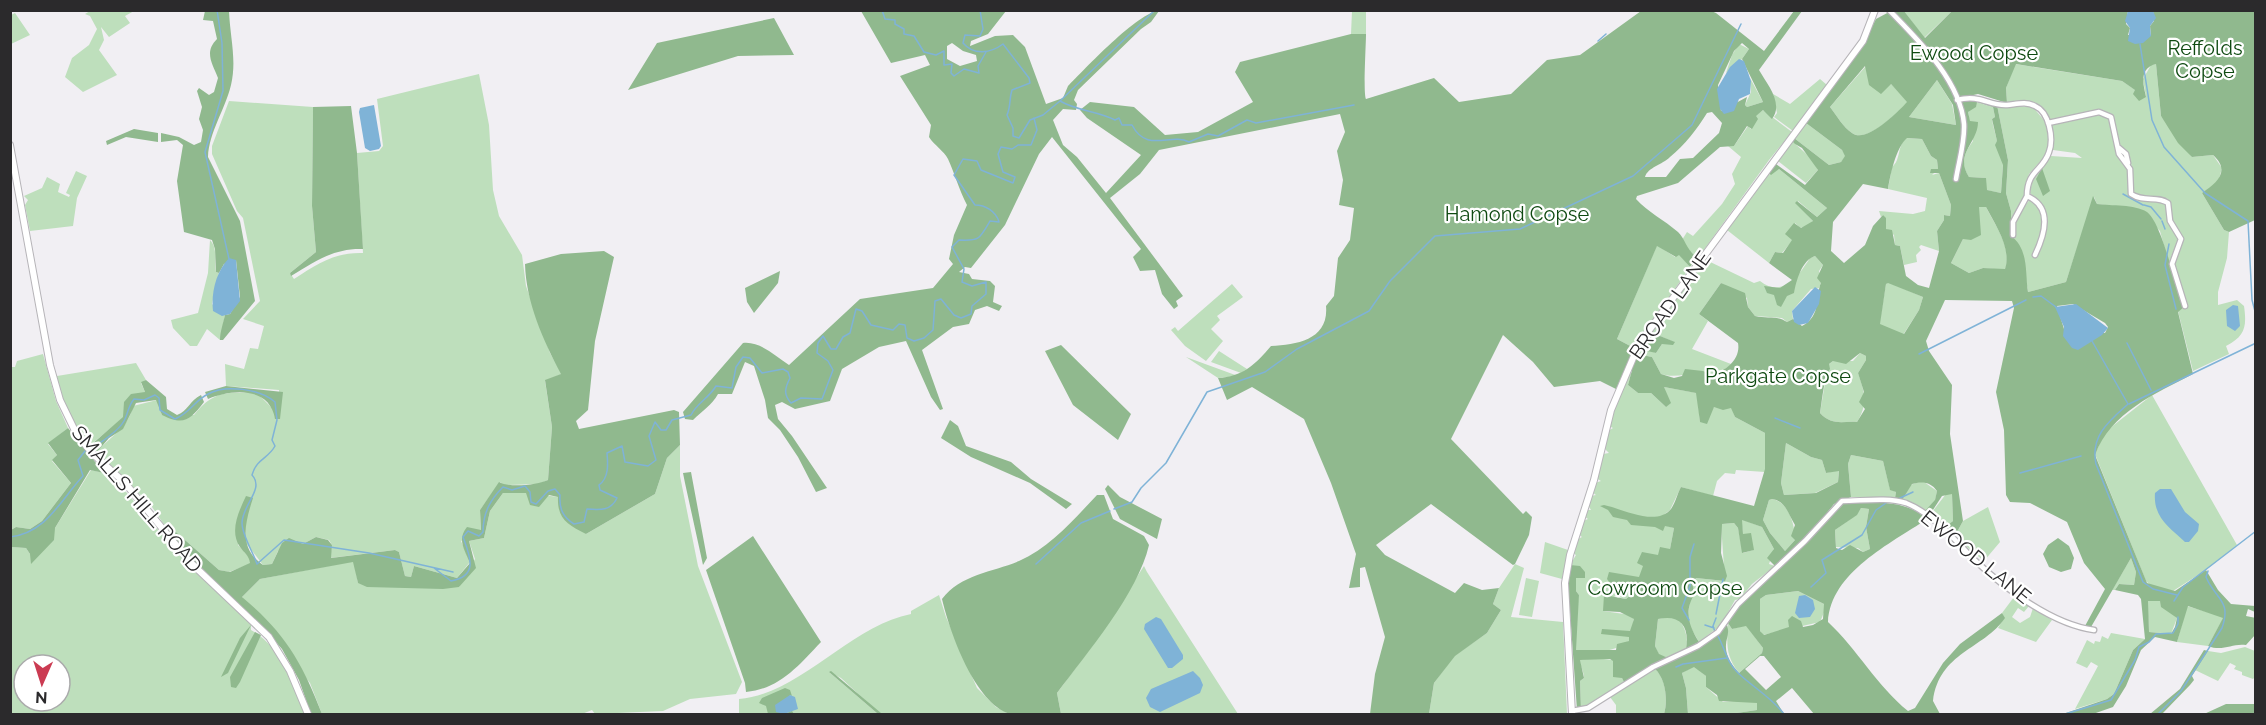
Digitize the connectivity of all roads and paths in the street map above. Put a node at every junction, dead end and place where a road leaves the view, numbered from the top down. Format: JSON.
{"nodes":[{"id":1,"x":1875,"y":10,"type":"edge"},
{"id":2,"x":1888,"y":10,"type":"edge"},
{"id":3,"x":1957,"y":100,"type":"junction"},
{"id":4,"x":2048,"y":123,"type":"junction"},
{"id":5,"x":10,"y":146,"type":"edge"},
{"id":6,"x":1956,"y":179,"type":"dead end"},
{"id":7,"x":2027,"y":195,"type":"junction"},
{"id":8,"x":2013,"y":235,"type":"dead end"},
{"id":9,"x":2035,"y":255,"type":"dead end"},
{"id":10,"x":2185,"y":306,"type":"dead end"},
{"id":11,"x":2094,"y":630,"type":"dead end"},
{"id":12,"x":1572,"y":713,"type":"edge"},
{"id":13,"x":308,"y":714,"type":"edge"}],
"edges":[{"from":1,"to":12,"type":"street","name":"BROAD LANE"},
{"from":2,"to":3,"type":"street"},
{"from":3,"to":4,"type":"street"},
{"from":3,"to":6,"type":"street"},
{"from":4,"to":7,"type":"street"},
{"from":4,"to":10,"type":"street"},
{"from":5,"to":13,"type":"street","name":"SMALLS HILL ROAD"},
{"from":7,"to":8,"type":"street"},
{"from":7,"to":9,"type":"street"},
{"from":11,"to":12,"type":"street","name":"EWOOD LANE"}]}
